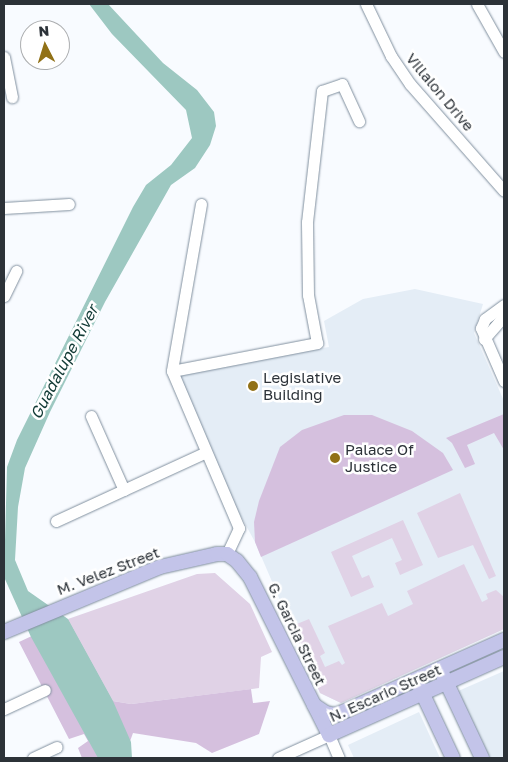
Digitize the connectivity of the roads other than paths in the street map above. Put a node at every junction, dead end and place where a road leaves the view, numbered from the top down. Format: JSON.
{"nodes":[{"id":1,"x":366,"y":4,"type":"edge"},
{"id":2,"x":477,"y":4,"type":"edge"},
{"id":3,"x":504,"y":52,"type":"edge"},
{"id":4,"x":4,"y":57,"type":"edge"},
{"id":5,"x":12,"y":97,"type":"dead end"},
{"id":6,"x":359,"y":121,"type":"dead end"},
{"id":7,"x":504,"y":191,"type":"edge"},
{"id":8,"x":69,"y":204,"type":"dead end"},
{"id":9,"x":201,"y":204,"type":"dead end"},
{"id":10,"x":4,"y":208,"type":"edge"},
{"id":11,"x":16,"y":271,"type":"dead end"},
{"id":12,"x":4,"y":296,"type":"edge"},
{"id":13,"x":504,"y":305,"type":"edge"},
{"id":14,"x":504,"y":316,"type":"edge"},
{"id":15,"x":484,"y":339,"type":"junction"},
{"id":16,"x":172,"y":371,"type":"junction"},
{"id":17,"x":504,"y":381,"type":"edge"},
{"id":18,"x":91,"y":416,"type":"dead end"},
{"id":19,"x":204,"y":453,"type":"junction"},
{"id":20,"x":124,"y":490,"type":"junction"},
{"id":21,"x":56,"y":521,"type":"dead end"},
{"id":22,"x":226,"y":554,"type":"junction"},
{"id":23,"x":10,"y":629,"type":"edge"},
{"id":24,"x":504,"y":640,"type":"edge"},
{"id":25,"x":504,"y":657,"type":"edge"},
{"id":26,"x":443,"y":676,"type":"junction"},
{"id":27,"x":417,"y":680,"type":"junction"},
{"id":28,"x":46,"y":690,"type":"dead end"},
{"id":29,"x":423,"y":694,"type":"junction"},
{"id":30,"x":314,"y":705,"type":"junction"},
{"id":31,"x":4,"y":709,"type":"edge"},
{"id":32,"x":329,"y":736,"type":"junction"},
{"id":33,"x":57,"y":748,"type":"dead end"},
{"id":34,"x":33,"y":758,"type":"edge"},
{"id":35,"x":278,"y":758,"type":"edge"},
{"id":36,"x":339,"y":758,"type":"edge"},
{"id":37,"x":453,"y":758,"type":"edge"},
{"id":38,"x":482,"y":758,"type":"edge"}],
"edges":[{"from":1,"to":7,"type":"street","name":"Villalon Drive"},
{"from":2,"to":3,"type":"street"},
{"from":4,"to":5,"type":"street"},
{"from":6,"to":16,"type":"street"},
{"from":8,"to":10,"type":"street"},
{"from":9,"to":16,"type":"street"},
{"from":11,"to":12,"type":"street"},
{"from":13,"to":15,"type":"street"},
{"from":14,"to":15,"type":"street"},
{"from":15,"to":17,"type":"street"},
{"from":16,"to":19,"type":"street"},
{"from":18,"to":20,"type":"street"},
{"from":19,"to":20,"type":"street"},
{"from":19,"to":22,"type":"street"},
{"from":20,"to":21,"type":"street"},
{"from":22,"to":23,"type":"main road","name":"M. Velez Street"},
{"from":22,"to":30,"type":"main road","name":"G. Garcia Street"},
{"from":24,"to":26,"type":"main road","name":"N. Escario Street"},
{"from":25,"to":26,"type":"main road","name":"N. Escario Street"},
{"from":26,"to":27,"type":"main road","name":"N. Escario Street"},
{"from":26,"to":29,"type":"main road","name":"N. Escario Street"},
{"from":26,"to":38,"type":"main road"},
{"from":27,"to":29,"type":"main road"},
{"from":27,"to":30,"type":"main road","name":"N. Escario Street"},
{"from":28,"to":31,"type":"street"},
{"from":29,"to":32,"type":"main road","name":"N. Escario Street"},
{"from":29,"to":37,"type":"main road"},
{"from":30,"to":32,"type":"main road","name":"G. Garcia Street"},
{"from":32,"to":35,"type":"street","name":"N. Escario Street"},
{"from":32,"to":36,"type":"street"},
{"from":33,"to":34,"type":"street"}]}
